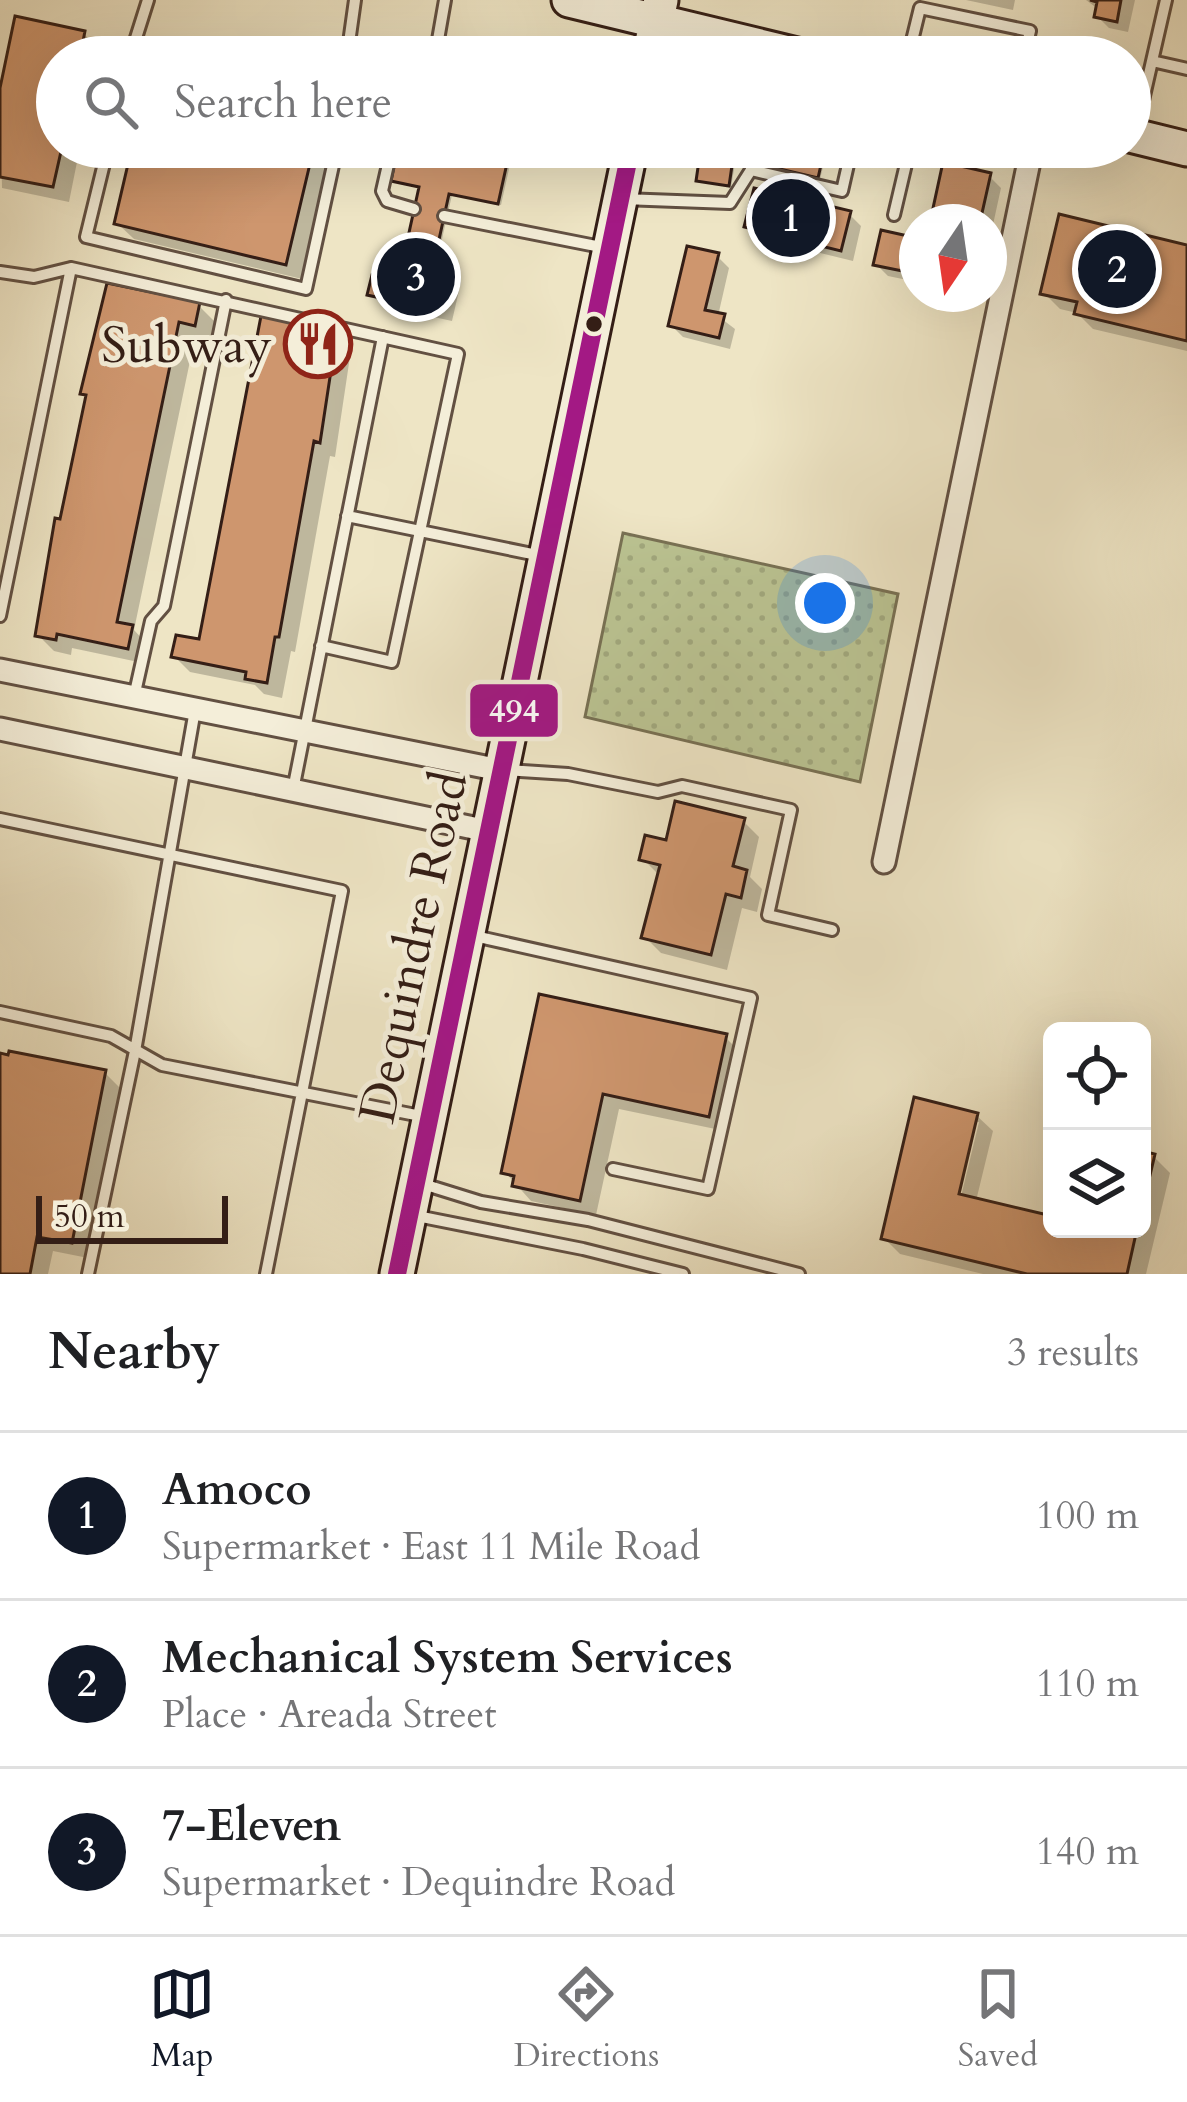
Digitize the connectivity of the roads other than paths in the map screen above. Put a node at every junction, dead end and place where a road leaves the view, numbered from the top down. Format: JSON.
{"nodes":[{"id":1,"x":148,"y":0,"type":"edge"},
{"id":2,"x":355,"y":0,"type":"edge"},
{"id":3,"x":445,"y":0,"type":"edge"},
{"id":4,"x":569,"y":0,"type":"edge"},
{"id":5,"x":1166,"y":0,"type":"edge"},
{"id":6,"x":920,"y":4,"type":"edge"},
{"id":7,"x":659,"y":10,"type":"edge"},
{"id":8,"x":137,"y":36,"type":"edge"},
{"id":9,"x":350,"y":36,"type":"edge"},
{"id":10,"x":439,"y":36,"type":"edge"},
{"id":11,"x":722,"y":36,"type":"edge"},
{"id":12,"x":913,"y":36,"type":"edge"},
{"id":13,"x":1029,"y":36,"type":"edge"},
{"id":14,"x":1152,"y":61,"type":"junction"},
{"id":15,"x":1151,"y":65,"type":"edge"},
{"id":16,"x":1187,"y":69,"type":"edge"},
{"id":17,"x":1151,"y":140,"type":"edge"},
{"id":18,"x":1187,"y":149,"type":"edge"},
{"id":19,"x":103,"y":168,"type":"edge"},
{"id":20,"x":332,"y":168,"type":"edge"},
{"id":21,"x":387,"y":168,"type":"edge"},
{"id":22,"x":626,"y":168,"type":"edge"},
{"id":23,"x":847,"y":168,"type":"edge"},
{"id":24,"x":905,"y":168,"type":"edge"},
{"id":25,"x":1028,"y":168,"type":"edge"},
{"id":26,"x":751,"y":170,"type":"joint"},
{"id":27,"x":620,"y":198,"type":"junction"},
{"id":28,"x":414,"y":209,"type":"dead end"},
{"id":29,"x":444,"y":215,"type":"dead end"},
{"id":30,"x":894,"y":215,"type":"dead end"},
{"id":31,"x":610,"y":249,"type":"junction"},
{"id":32,"x":71,"y":268,"type":"junction"},
{"id":33,"x":0,"y":272,"type":"edge"},
{"id":34,"x":226,"y":300,"type":"junction"},
{"id":35,"x":383,"y":337,"type":"junction"},
{"id":36,"x":347,"y":515,"type":"junction"},
{"id":37,"x":420,"y":531,"type":"junction"},
{"id":38,"x":545,"y":557,"type":"junction"},
{"id":39,"x":2,"y":594,"type":"edge"},
{"id":40,"x":0,"y":616,"type":"edge"},
{"id":41,"x":321,"y":646,"type":"junction"},
{"id":42,"x":0,"y":670,"type":"edge"},
{"id":43,"x":134,"y":697,"type":"junction"},
{"id":44,"x":195,"y":710,"type":"junction"},
{"id":45,"x":0,"y":729,"type":"edge"},
{"id":46,"x":304,"y":731,"type":"junction"},
{"id":47,"x":183,"y":767,"type":"junction"},
{"id":48,"x":500,"y":770,"type":"junction"},
{"id":49,"x":293,"y":790,"type":"junction"},
{"id":50,"x":0,"y":819,"type":"edge"},
{"id":51,"x":488,"y":832,"type":"junction"},
{"id":52,"x":167,"y":854,"type":"junction"},
{"id":53,"x":884,"y":862,"type":"dead end"},
{"id":54,"x":832,"y":930,"type":"dead end"},
{"id":55,"x":467,"y":934,"type":"junction"},
{"id":56,"x":0,"y":1012,"type":"edge"},
{"id":57,"x":135,"y":1051,"type":"junction"},
{"id":58,"x":304,"y":1093,"type":"junction"},
{"id":59,"x":430,"y":1118,"type":"junction"},
{"id":60,"x":613,"y":1168,"type":"dead end"},
{"id":61,"x":413,"y":1198,"type":"junction"},
{"id":62,"x":88,"y":1274,"type":"edge"},
{"id":63,"x":266,"y":1274,"type":"edge"},
{"id":64,"x":397,"y":1274,"type":"edge"},
{"id":65,"x":682,"y":1274,"type":"edge"},
{"id":66,"x":799,"y":1274,"type":"edge"}],
"edges":[{"from":1,"to":8,"type":"lane"},
{"from":2,"to":9,"type":"lane"},
{"from":3,"to":10,"type":"lane"},
{"from":4,"to":7,"type":"main road"},
{"from":5,"to":14,"type":"lane"},
{"from":6,"to":12,"type":"lane"},
{"from":6,"to":13,"type":"lane"},
{"from":7,"to":11,"type":"main road"},
{"from":14,"to":15,"type":"lane"},
{"from":14,"to":16,"type":"lane"},
{"from":17,"to":18,"type":"main road"},
{"from":19,"to":20,"type":"lane"},
{"from":21,"to":28,"type":"lane"},
{"from":22,"to":27,"type":"main road","name":"Dequindre Road"},
{"from":23,"to":26,"type":"lane"},
{"from":24,"to":30,"type":"lane"},
{"from":25,"to":53,"type":"street"},
{"from":26,"to":27,"type":"lane"},
{"from":27,"to":31,"type":"main road","name":"Dequindre Road"},
{"from":29,"to":31,"type":"lane"},
{"from":31,"to":38,"type":"main road","name":"Dequindre Road"},
{"from":32,"to":33,"type":"lane"},
{"from":32,"to":34,"type":"lane"},
{"from":32,"to":39,"type":"lane"},
{"from":34,"to":35,"type":"lane"},
{"from":34,"to":43,"type":"lane"},
{"from":35,"to":36,"type":"lane"},
{"from":35,"to":37,"type":"lane"},
{"from":36,"to":37,"type":"lane"},
{"from":36,"to":41,"type":"lane"},
{"from":37,"to":38,"type":"lane"},
{"from":37,"to":41,"type":"lane"},
{"from":38,"to":48,"type":"main road","name":"Dequindre Road"},
{"from":39,"to":40,"type":"lane"},
{"from":41,"to":46,"type":"lane"},
{"from":42,"to":43,"type":"street"},
{"from":43,"to":44,"type":"street"},
{"from":44,"to":46,"type":"street"},
{"from":44,"to":47,"type":"lane"},
{"from":45,"to":47,"type":"street"},
{"from":46,"to":48,"type":"street"},
{"from":46,"to":49,"type":"lane"},
{"from":47,"to":49,"type":"street"},
{"from":47,"to":52,"type":"lane"},
{"from":48,"to":51,"type":"main road","name":"Dequindre Road"},
{"from":48,"to":54,"type":"lane"},
{"from":49,"to":51,"type":"street"},
{"from":50,"to":52,"type":"lane"},
{"from":51,"to":55,"type":"main road","name":"Dequindre Road"},
{"from":52,"to":57,"type":"lane"},
{"from":52,"to":58,"type":"lane"},
{"from":55,"to":59,"type":"main road","name":"Dequindre Road"},
{"from":55,"to":60,"type":"lane"},
{"from":56,"to":57,"type":"lane"},
{"from":57,"to":58,"type":"lane"},
{"from":57,"to":62,"type":"lane"},
{"from":58,"to":59,"type":"lane"},
{"from":58,"to":63,"type":"lane"},
{"from":59,"to":61,"type":"main road","name":"Dequindre Road"},
{"from":61,"to":64,"type":"main road","name":"Dequindre Road"},
{"from":61,"to":65,"type":"lane"},
{"from":61,"to":66,"type":"lane"}]}
